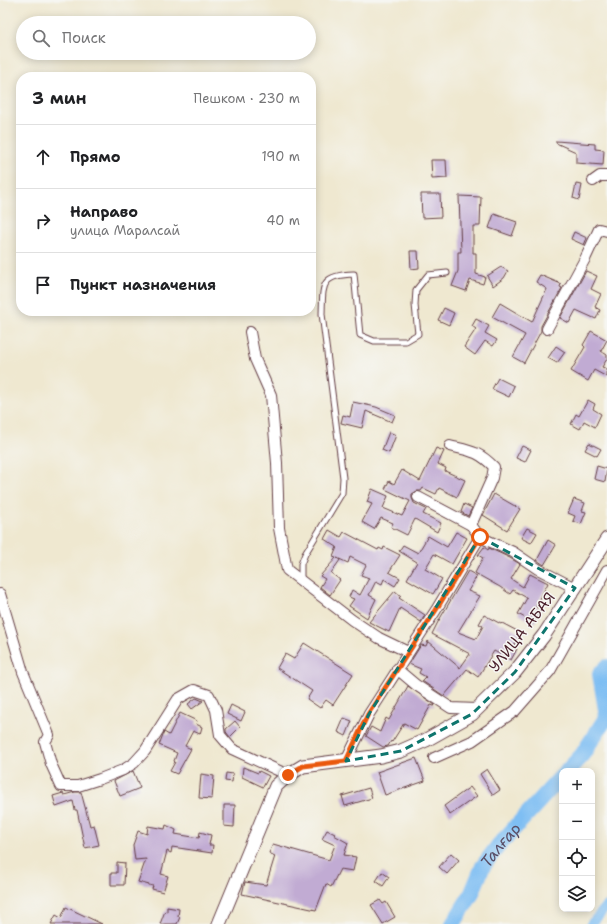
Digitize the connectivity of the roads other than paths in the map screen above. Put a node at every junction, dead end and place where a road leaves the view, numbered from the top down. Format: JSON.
{"nodes":[{"id":1,"x":607,"y":176,"type":"edge"},
{"id":2,"x":593,"y":181,"type":"dead end"},
{"id":3,"x":607,"y":231,"type":"edge"},
{"id":4,"x":447,"y":272,"type":"dead end"},
{"id":5,"x":547,"y":329,"type":"dead end"},
{"id":6,"x":250,"y":332,"type":"dead end"},
{"id":7,"x":450,"y":446,"type":"dead end"},
{"id":8,"x":418,"y":496,"type":"dead end"},
{"id":9,"x":471,"y":525,"type":"junction"},
{"id":10,"x":480,"y":537,"type":"junction"},
{"id":11,"x":607,"y":539,"type":"edge"},
{"id":12,"x":607,"y":570,"type":"edge"},
{"id":13,"x":300,"y":581,"type":"junction"},
{"id":14,"x":575,"y":588,"type":"junction"},
{"id":15,"x":0,"y":594,"type":"edge"},
{"id":16,"x":408,"y":652,"type":"junction"},
{"id":17,"x":397,"y":669,"type":"junction"},
{"id":18,"x":477,"y":709,"type":"junction"},
{"id":19,"x":434,"y":758,"type":"dead end"},
{"id":20,"x":346,"y":761,"type":"junction"},
{"id":21,"x":288,"y":775,"type":"junction"},
{"id":22,"x":219,"y":924,"type":"edge"}],
"edges":[{"from":1,"to":2,"type":"street"},
{"from":3,"to":5,"type":"street"},
{"from":4,"to":13,"type":"lane"},
{"from":6,"to":13,"type":"street"},
{"from":7,"to":9,"type":"street"},
{"from":8,"to":9,"type":"street"},
{"from":9,"to":10,"type":"street"},
{"from":10,"to":14,"type":"street"},
{"from":10,"to":16,"type":"street"},
{"from":11,"to":14,"type":"street","name":"УЛИЦА АБАЯ"},
{"from":12,"to":19,"type":"street"},
{"from":13,"to":16,"type":"street"},
{"from":14,"to":18,"type":"street","name":"УЛИЦА АБАЯ"},
{"from":15,"to":21,"type":"street"},
{"from":16,"to":17,"type":"street"},
{"from":17,"to":18,"type":"street"},
{"from":17,"to":20,"type":"street"},
{"from":18,"to":20,"type":"street","name":"УЛИЦА АБАЯ"},
{"from":20,"to":21,"type":"street","name":"УЛИЦА АБАЯ"},
{"from":21,"to":22,"type":"street","name":"УЛИЦА АБАЯ"}]}
